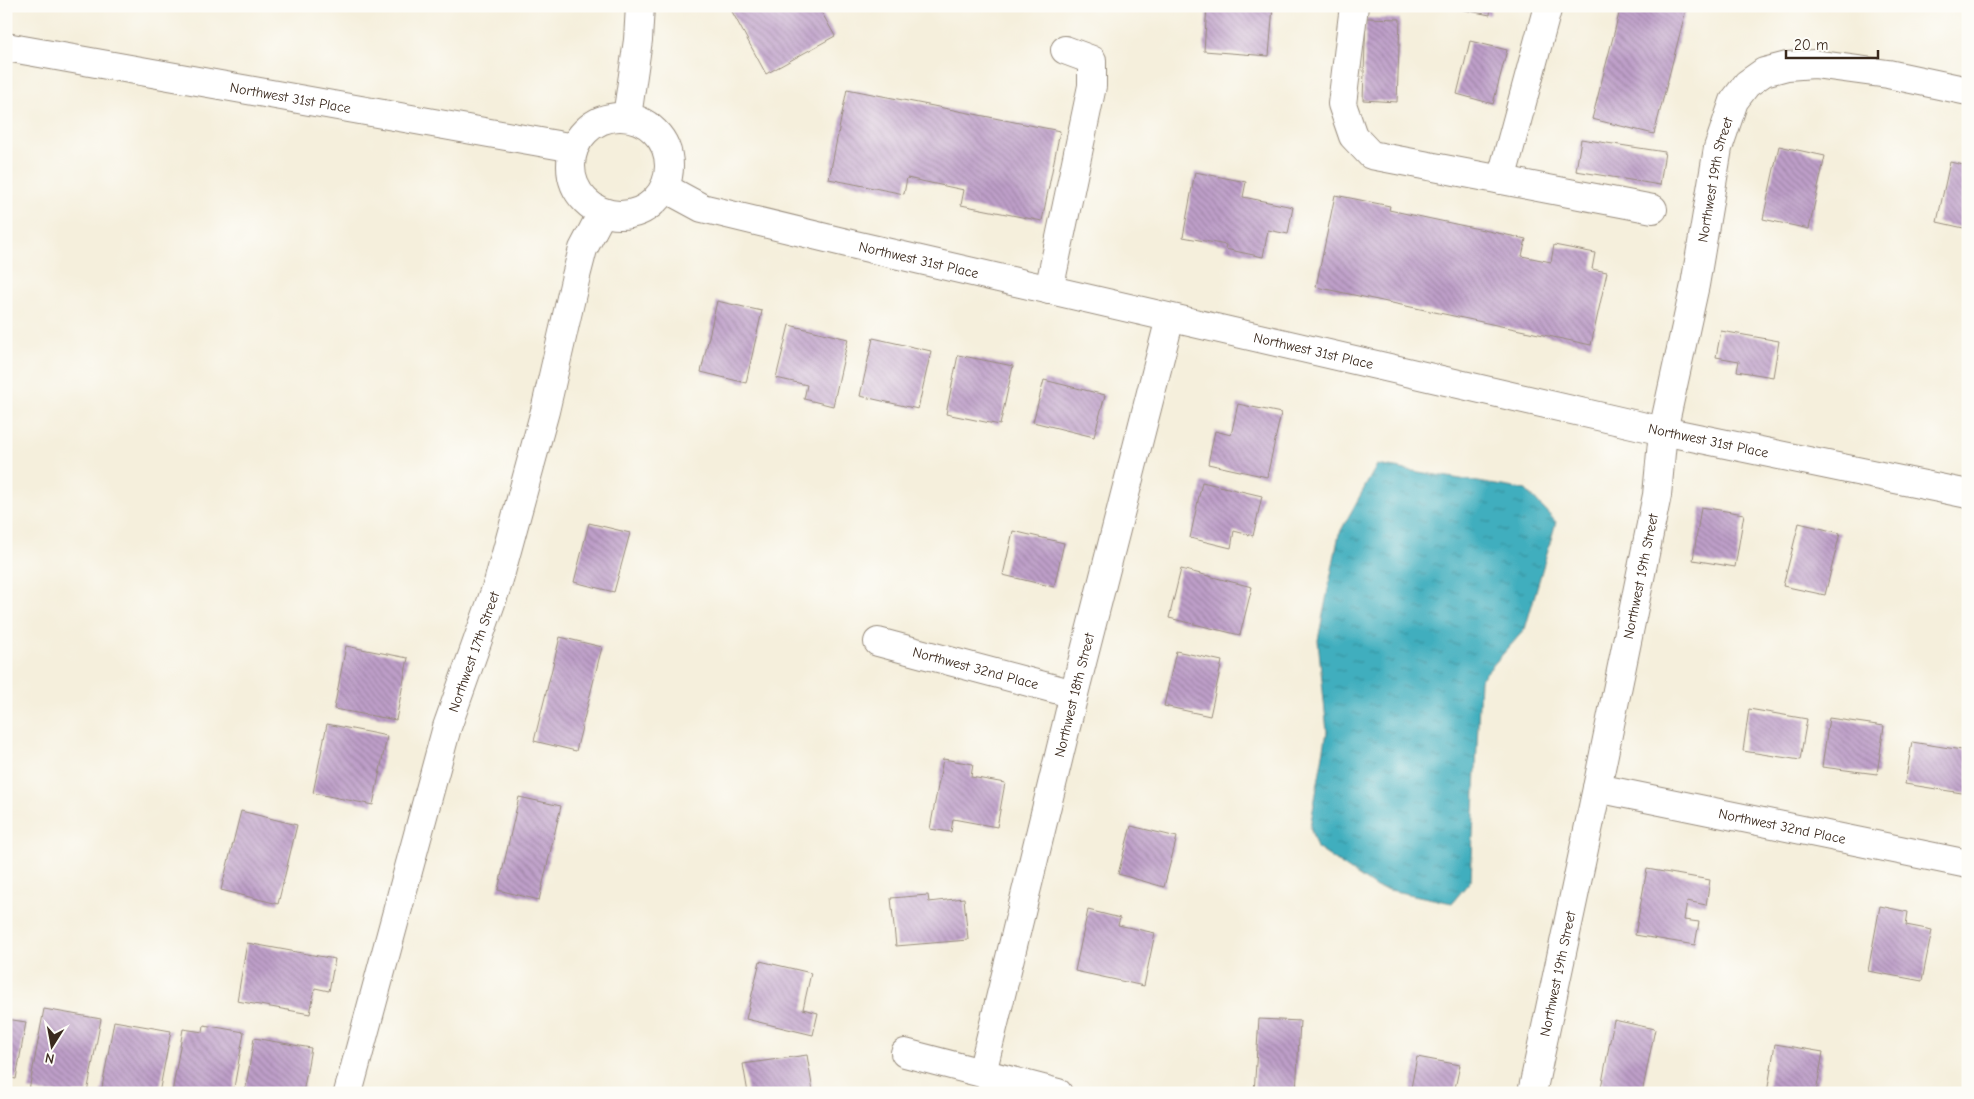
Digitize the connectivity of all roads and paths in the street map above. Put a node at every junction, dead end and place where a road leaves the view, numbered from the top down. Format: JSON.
{"nodes":[{"id":1,"x":640,"y":6,"type":"edge"},
{"id":2,"x":1354,"y":6,"type":"edge"},
{"id":3,"x":1548,"y":6,"type":"edge"},
{"id":4,"x":6,"y":47,"type":"edge"},
{"id":5,"x":1065,"y":50,"type":"dead end"},
{"id":6,"x":1968,"y":91,"type":"edge"},
{"id":7,"x":627,"y":117,"type":"junction"},
{"id":8,"x":574,"y":148,"type":"junction"},
{"id":9,"x":1501,"y":180,"type":"junction"},
{"id":10,"x":665,"y":188,"type":"junction"},
{"id":11,"x":1653,"y":209,"type":"dead end"},
{"id":12,"x":602,"y":213,"type":"junction"},
{"id":13,"x":1049,"y":290,"type":"junction"},
{"id":14,"x":1170,"y":318,"type":"junction"},
{"id":15,"x":1663,"y":431,"type":"junction"},
{"id":16,"x":1968,"y":494,"type":"edge"},
{"id":17,"x":878,"y":642,"type":"dead end"},
{"id":18,"x":1074,"y":694,"type":"junction"},
{"id":19,"x":1597,"y":788,"type":"junction"},
{"id":20,"x":1968,"y":864,"type":"edge"},
{"id":21,"x":905,"y":1053,"type":"dead end"},
{"id":22,"x":982,"y":1074,"type":"junction"},
{"id":23,"x":348,"y":1093,"type":"edge"},
{"id":24,"x":1058,"y":1093,"type":"edge"},
{"id":25,"x":1532,"y":1093,"type":"edge"}],
"edges":[{"from":1,"to":7,"type":"street"},
{"from":2,"to":9,"type":"street"},
{"from":3,"to":9,"type":"street"},
{"from":4,"to":8,"type":"street","name":"Northwest 31st Place"},
{"from":5,"to":13,"type":"street"},
{"from":6,"to":15,"type":"street","name":"Northwest 19th Street"},
{"from":7,"to":8,"type":"street"},
{"from":7,"to":10,"type":"street"},
{"from":8,"to":12,"type":"street"},
{"from":9,"to":11,"type":"street"},
{"from":10,"to":12,"type":"street"},
{"from":10,"to":13,"type":"street","name":"Northwest 31st Place"},
{"from":12,"to":23,"type":"street","name":"Northwest 17th Street"},
{"from":13,"to":14,"type":"street","name":"Northwest 31st Place"},
{"from":14,"to":15,"type":"street","name":"Northwest 31st Place"},
{"from":14,"to":18,"type":"street","name":"Northwest 18th Street"},
{"from":15,"to":16,"type":"street","name":"Northwest 31st Place"},
{"from":15,"to":19,"type":"street","name":"Northwest 19th Street"},
{"from":17,"to":18,"type":"street","name":"Northwest 32nd Place"},
{"from":18,"to":22,"type":"street","name":"Northwest 18th Street"},
{"from":19,"to":20,"type":"street","name":"Northwest 32nd Place"},
{"from":19,"to":25,"type":"street","name":"Northwest 19th Street"},
{"from":21,"to":22,"type":"street"},
{"from":22,"to":24,"type":"street"}]}
